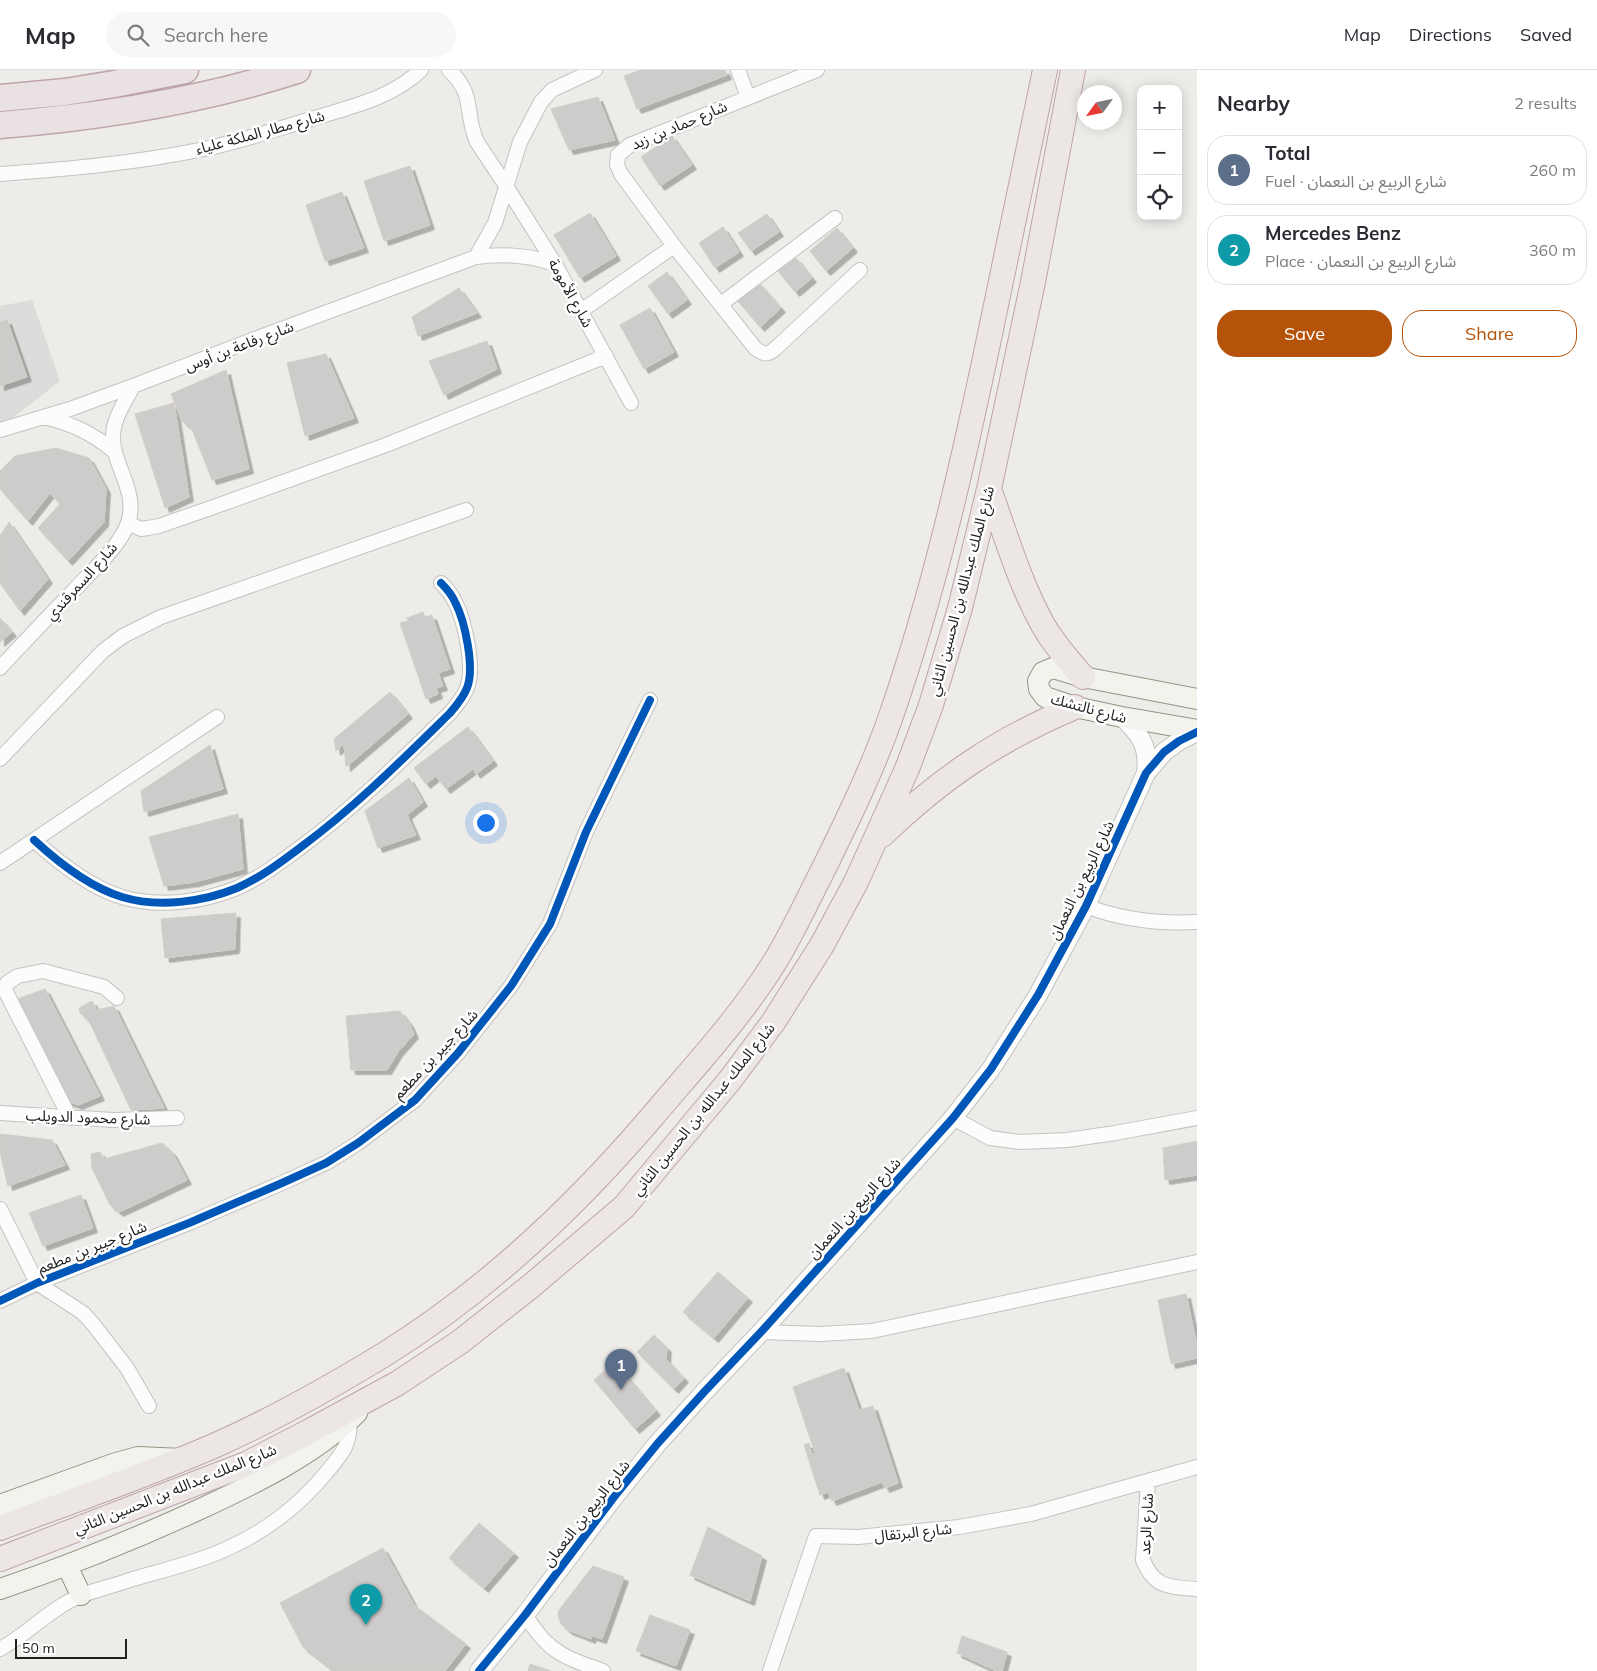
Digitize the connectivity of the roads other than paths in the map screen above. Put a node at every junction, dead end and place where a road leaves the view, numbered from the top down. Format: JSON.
{"nodes":[{"id":1,"x":185,"y":70,"type":"edge"},
{"id":2,"x":296,"y":70,"type":"edge"},
{"id":3,"x":421,"y":70,"type":"edge"},
{"id":4,"x":449,"y":70,"type":"edge"},
{"id":5,"x":596,"y":70,"type":"edge"},
{"id":6,"x":738,"y":70,"type":"edge"},
{"id":7,"x":817,"y":70,"type":"edge"},
{"id":8,"x":1045,"y":70,"type":"edge"},
{"id":9,"x":1074,"y":70,"type":"edge"},
{"id":10,"x":748,"y":97,"type":"junction"},
{"id":11,"x":0,"y":98,"type":"edge"},
{"id":12,"x":0,"y":124,"type":"edge"},
{"id":13,"x":0,"y":174,"type":"edge"},
{"id":14,"x":506,"y":186,"type":"junction"},
{"id":15,"x":835,"y":218,"type":"dead end"},
{"id":16,"x":674,"y":246,"type":"junction"},
{"id":17,"x":476,"y":257,"type":"junction"},
{"id":18,"x":555,"y":264,"type":"junction"},
{"id":19,"x":860,"y":270,"type":"dead end"},
{"id":20,"x":721,"y":304,"type":"junction"},
{"id":21,"x":581,"y":311,"type":"junction"},
{"id":22,"x":606,"y":356,"type":"junction"},
{"id":23,"x":133,"y":386,"type":"junction"},
{"id":24,"x":631,"y":403,"type":"dead end"},
{"id":25,"x":44,"y":416,"type":"junction"},
{"id":26,"x":0,"y":430,"type":"edge"},
{"id":27,"x":115,"y":452,"type":"junction"},
{"id":28,"x":989,"y":489,"type":"junction"},
{"id":29,"x":466,"y":510,"type":"dead end"},
{"id":30,"x":128,"y":523,"type":"junction"},
{"id":31,"x":441,"y":583,"type":"dead end"},
{"id":32,"x":0,"y":668,"type":"edge"},
{"id":33,"x":1083,"y":676,"type":"junction"},
{"id":34,"x":1197,"y":698,"type":"edge"},
{"id":35,"x":650,"y":700,"type":"dead end"},
{"id":36,"x":1075,"y":707,"type":"junction"},
{"id":37,"x":217,"y":717,"type":"dead end"},
{"id":38,"x":1122,"y":717,"type":"junction"},
{"id":39,"x":1197,"y":731,"type":"edge"},
{"id":40,"x":0,"y":759,"type":"edge"},
{"id":41,"x":1146,"y":773,"type":"junction"},
{"id":42,"x":34,"y":840,"type":"junction"},
{"id":43,"x":874,"y":844,"type":"junction"},
{"id":44,"x":0,"y":863,"type":"edge"},
{"id":45,"x":1086,"y":906,"type":"junction"},
{"id":46,"x":1197,"y":922,"type":"edge"},
{"id":47,"x":117,"y":998,"type":"dead end"},
{"id":48,"x":0,"y":1113,"type":"edge"},
{"id":49,"x":70,"y":1118,"type":"junction"},
{"id":50,"x":177,"y":1118,"type":"dead end"},
{"id":51,"x":953,"y":1118,"type":"junction"},
{"id":52,"x":1197,"y":1118,"type":"edge"},
{"id":53,"x":0,"y":1209,"type":"edge"},
{"id":54,"x":1197,"y":1262,"type":"edge"},
{"id":55,"x":37,"y":1283,"type":"junction"},
{"id":56,"x":0,"y":1301,"type":"edge"},
{"id":57,"x":761,"y":1332,"type":"junction"},
{"id":58,"x":370,"y":1399,"type":"junction"},
{"id":59,"x":149,"y":1406,"type":"dead end"},
{"id":60,"x":349,"y":1420,"type":"junction"},
{"id":61,"x":183,"y":1459,"type":"junction"},
{"id":62,"x":1197,"y":1467,"type":"edge"},
{"id":63,"x":1148,"y":1482,"type":"junction"},
{"id":64,"x":0,"y":1505,"type":"edge"},
{"id":65,"x":0,"y":1528,"type":"edge"},
{"id":66,"x":0,"y":1559,"type":"edge"},
{"id":67,"x":67,"y":1566,"type":"junction"},
{"id":68,"x":0,"y":1589,"type":"edge"},
{"id":69,"x":1197,"y":1589,"type":"edge"},
{"id":70,"x":81,"y":1595,"type":"junction"},
{"id":71,"x":525,"y":1615,"type":"junction"},
{"id":72,"x":0,"y":1649,"type":"edge"},
{"id":73,"x":479,"y":1671,"type":"edge"},
{"id":74,"x":603,"y":1671,"type":"edge"},
{"id":75,"x":770,"y":1671,"type":"edge"}],
"edges":[{"from":1,"to":11,"type":"highway"},
{"from":2,"to":12,"type":"highway"},
{"from":3,"to":13,"type":"street","name":"شارع مطار الملكة علياء"},
{"from":4,"to":14,"type":"street","name":"شارع الأمومة"},
{"from":5,"to":14,"type":"street"},
{"from":6,"to":10,"type":"street"},
{"from":7,"to":10,"type":"street","name":"شارع حماد بن زيد"},
{"from":8,"to":61,"type":"highway","name":"شارع الملك عبدالله بن الحسين الثاني"},
{"from":9,"to":28,"type":"highway","name":"شارع الملك عبدالله بن الحسين الثاني"},
{"from":10,"to":16,"type":"street","name":"شارع حماد بن زيد"},
{"from":14,"to":17,"type":"street"},
{"from":14,"to":18,"type":"street","name":"شارع الأمومة"},
{"from":15,"to":20,"type":"street"},
{"from":16,"to":20,"type":"street","name":"شارع حماد بن زيد"},
{"from":16,"to":21,"type":"street"},
{"from":17,"to":18,"type":"street","name":"شارع رفاعة بن أوس"},
{"from":17,"to":23,"type":"street","name":"شارع رفاعة بن أوس"},
{"from":18,"to":21,"type":"street","name":"شارع الأمومة"},
{"from":19,"to":20,"type":"street","name":"شارع حماد بن زيد"},
{"from":21,"to":22,"type":"street","name":"شارع الأمومة"},
{"from":22,"to":24,"type":"street","name":"شارع الأمومة"},
{"from":22,"to":30,"type":"street"},
{"from":23,"to":25,"type":"street","name":"شارع رفاعة بن أوس"},
{"from":23,"to":27,"type":"street"},
{"from":25,"to":26,"type":"street","name":"شارع رفاعة بن أوس"},
{"from":25,"to":27,"type":"street"},
{"from":27,"to":30,"type":"street"},
{"from":28,"to":33,"type":"highway"},
{"from":28,"to":43,"type":"highway","name":"شارع الملك عبدالله بن الحسين الثاني"},
{"from":29,"to":40,"type":"street"},
{"from":30,"to":32,"type":"street","name":"شارع السمرقندي"},
{"from":31,"to":42,"type":"street"},
{"from":33,"to":34,"type":"main road","name":"شارع نالتشك"},
{"from":33,"to":36,"type":"main road","name":"شارع نالتشك"},
{"from":35,"to":55,"type":"street","name":"شارع جبير بن مطعم"},
{"from":36,"to":38,"type":"main road","name":"شارع نالتشك"},
{"from":36,"to":43,"type":"highway"},
{"from":37,"to":42,"type":"street"},
{"from":38,"to":39,"type":"main road","name":"شارع نالتشك"},
{"from":38,"to":41,"type":"street","name":"شارع الربيع بن النعمان"},
{"from":39,"to":41,"type":"street","name":"شارع الربيع بن النعمان"},
{"from":41,"to":45,"type":"street","name":"شارع الربيع بن النعمان"},
{"from":42,"to":44,"type":"street"},
{"from":43,"to":58,"type":"highway","name":"شارع الملك عبدالله بن الحسين الثاني"},
{"from":45,"to":46,"type":"street"},
{"from":45,"to":51,"type":"street","name":"شارع الربيع بن النعمان"},
{"from":47,"to":49,"type":"street"},
{"from":48,"to":49,"type":"street","name":"شارع محمود الدويلب"},
{"from":49,"to":50,"type":"street","name":"شارع محمود الدويلب"},
{"from":51,"to":52,"type":"street"},
{"from":51,"to":57,"type":"street","name":"شارع الربيع بن النعمان"},
{"from":53,"to":55,"type":"street"},
{"from":54,"to":57,"type":"street"},
{"from":55,"to":56,"type":"street","name":"شارع جبير بن مطعم"},
{"from":55,"to":59,"type":"street"},
{"from":57,"to":71,"type":"street","name":"شارع الربيع بن النعمان"},
{"from":58,"to":60,"type":"main road"},
{"from":58,"to":66,"type":"highway","name":"شارع الملك عبدالله بن الحسين الثاني"},
{"from":60,"to":67,"type":"main road"},
{"from":60,"to":70,"type":"street"},
{"from":61,"to":64,"type":"main road"},
{"from":61,"to":65,"type":"highway","name":"شارع الملك عبدالله بن الحسين الثاني"},
{"from":62,"to":63,"type":"street"},
{"from":63,"to":69,"type":"street","name":"شارع الرعد"},
{"from":63,"to":75,"type":"street","name":"شارع البرتقال"},
{"from":67,"to":68,"type":"main road"},
{"from":67,"to":70,"type":"main road"},
{"from":70,"to":72,"type":"street"},
{"from":71,"to":73,"type":"street","name":"شارع الربيع بن النعمان"},
{"from":71,"to":74,"type":"street"}]}
